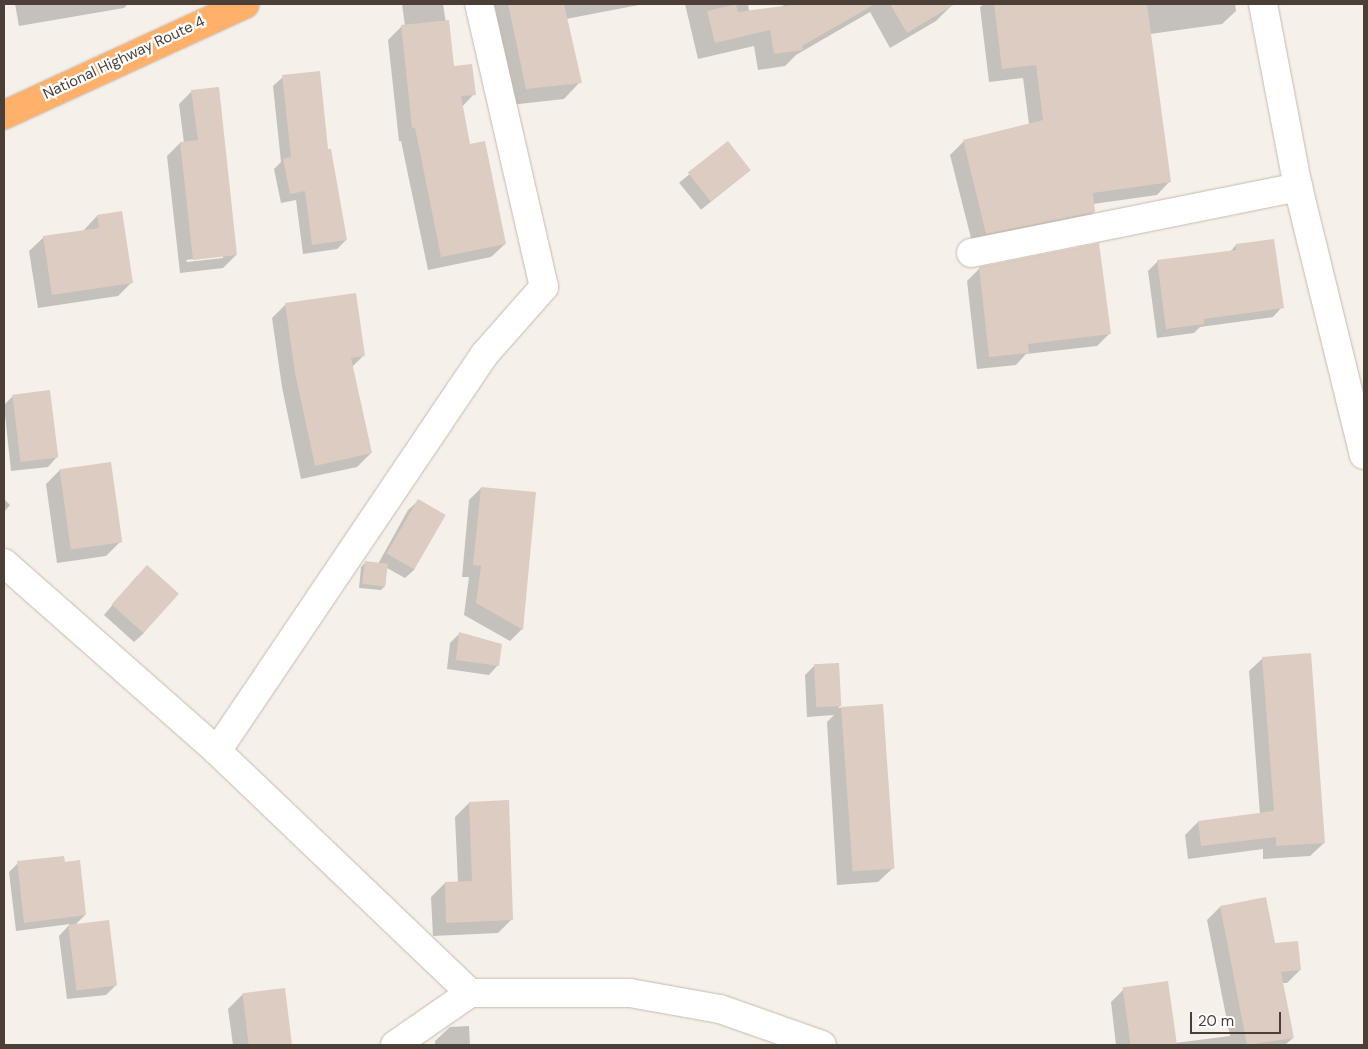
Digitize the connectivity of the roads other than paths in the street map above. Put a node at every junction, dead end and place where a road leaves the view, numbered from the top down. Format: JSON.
{"nodes":[{"id":1,"x":245,"y":4,"type":"edge"},
{"id":2,"x":479,"y":4,"type":"edge"},
{"id":3,"x":1263,"y":4,"type":"edge"},
{"id":4,"x":4,"y":115,"type":"edge"},
{"id":5,"x":1298,"y":187,"type":"junction"},
{"id":6,"x":971,"y":254,"type":"dead end"},
{"id":7,"x":1364,"y":455,"type":"edge"},
{"id":8,"x":4,"y":563,"type":"edge"},
{"id":9,"x":217,"y":751,"type":"junction"},
{"id":10,"x":470,"y":992,"type":"junction"},
{"id":11,"x":395,"y":1045,"type":"edge"},
{"id":12,"x":822,"y":1045,"type":"edge"}],
"edges":[{"from":1,"to":4,"type":"highway","name":"National Highway Route 4"},
{"from":2,"to":9,"type":"street"},
{"from":3,"to":5,"type":"street"},
{"from":5,"to":6,"type":"street"},
{"from":5,"to":7,"type":"street"},
{"from":8,"to":9,"type":"street"},
{"from":9,"to":10,"type":"street"},
{"from":10,"to":11,"type":"street"},
{"from":10,"to":12,"type":"street"}]}
